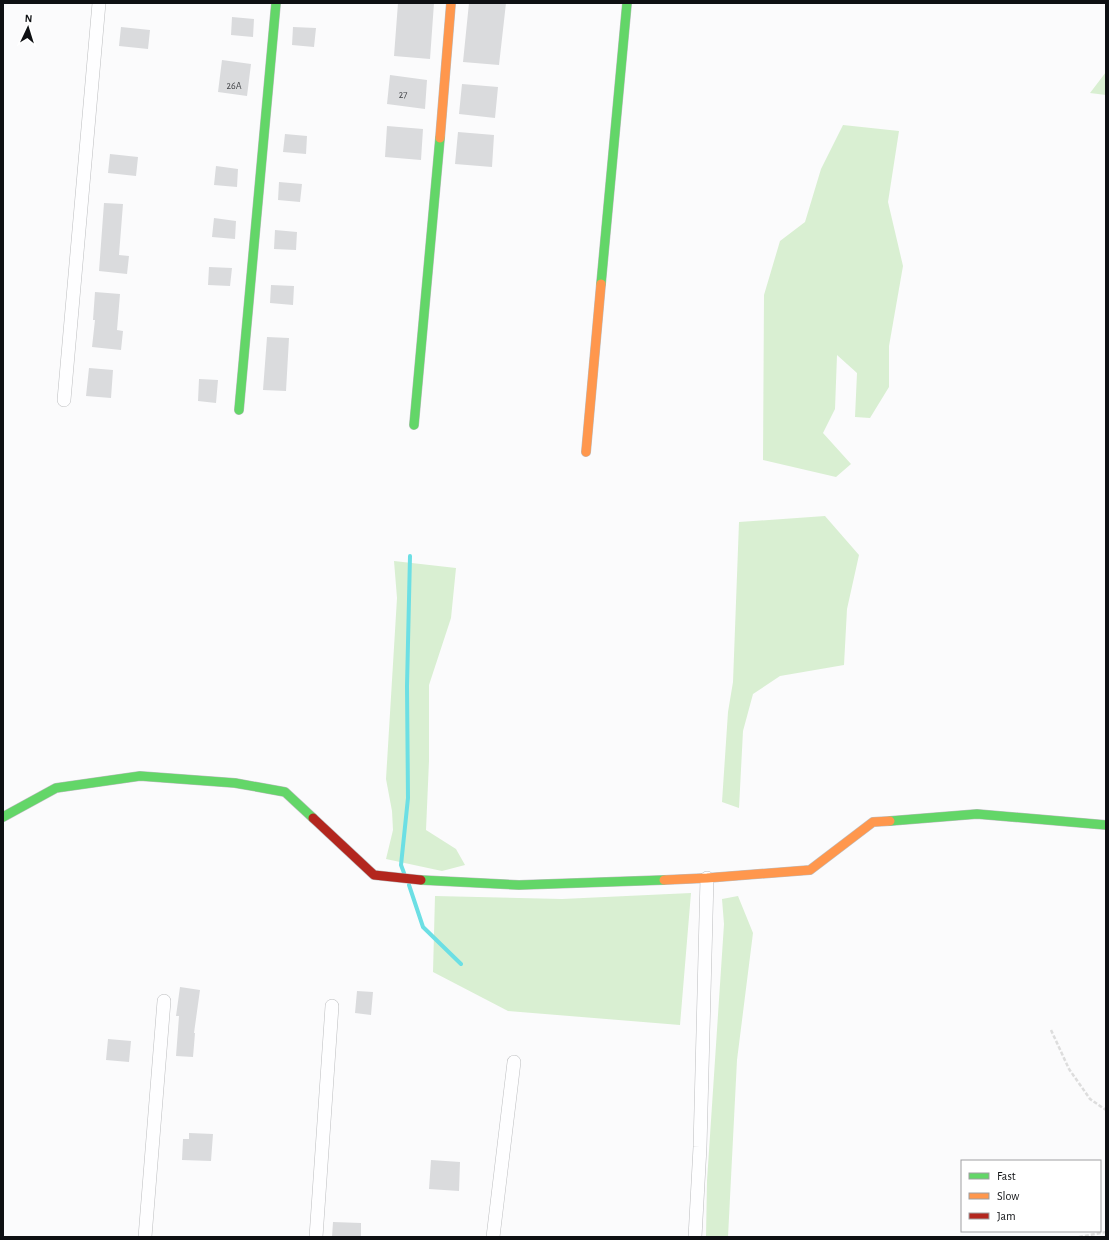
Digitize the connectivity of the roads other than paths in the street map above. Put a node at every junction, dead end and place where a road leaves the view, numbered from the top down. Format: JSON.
{"nodes":[{"id":1,"x":99,"y":3,"type":"edge"},
{"id":2,"x":276,"y":3,"type":"edge"},
{"id":3,"x":451,"y":3,"type":"edge"},
{"id":4,"x":626,"y":3,"type":"edge"},
{"id":5,"x":64,"y":400,"type":"dead end"},
{"id":6,"x":239,"y":410,"type":"dead end"},
{"id":7,"x":414,"y":425,"type":"dead end"},
{"id":8,"x":586,"y":452,"type":"dead end"},
{"id":9,"x":3,"y":817,"type":"edge"},
{"id":10,"x":1106,"y":825,"type":"edge"},
{"id":11,"x":708,"y":878,"type":"junction"},
{"id":12,"x":164,"y":1001,"type":"dead end"},
{"id":13,"x":332,"y":1006,"type":"dead end"},
{"id":14,"x":514,"y":1062,"type":"dead end"},
{"id":15,"x":145,"y":1237,"type":"edge"},
{"id":16,"x":316,"y":1237,"type":"edge"},
{"id":17,"x":494,"y":1237,"type":"edge"},
{"id":18,"x":695,"y":1237,"type":"edge"}],
"edges":[{"from":1,"to":5,"type":"street"},
{"from":2,"to":6,"type":"street"},
{"from":3,"to":7,"type":"street"},
{"from":4,"to":8,"type":"street"},
{"from":9,"to":11,"type":"street"},
{"from":10,"to":11,"type":"street"},
{"from":11,"to":18,"type":"street"},
{"from":12,"to":15,"type":"street"},
{"from":13,"to":16,"type":"street"},
{"from":14,"to":17,"type":"street"}]}
